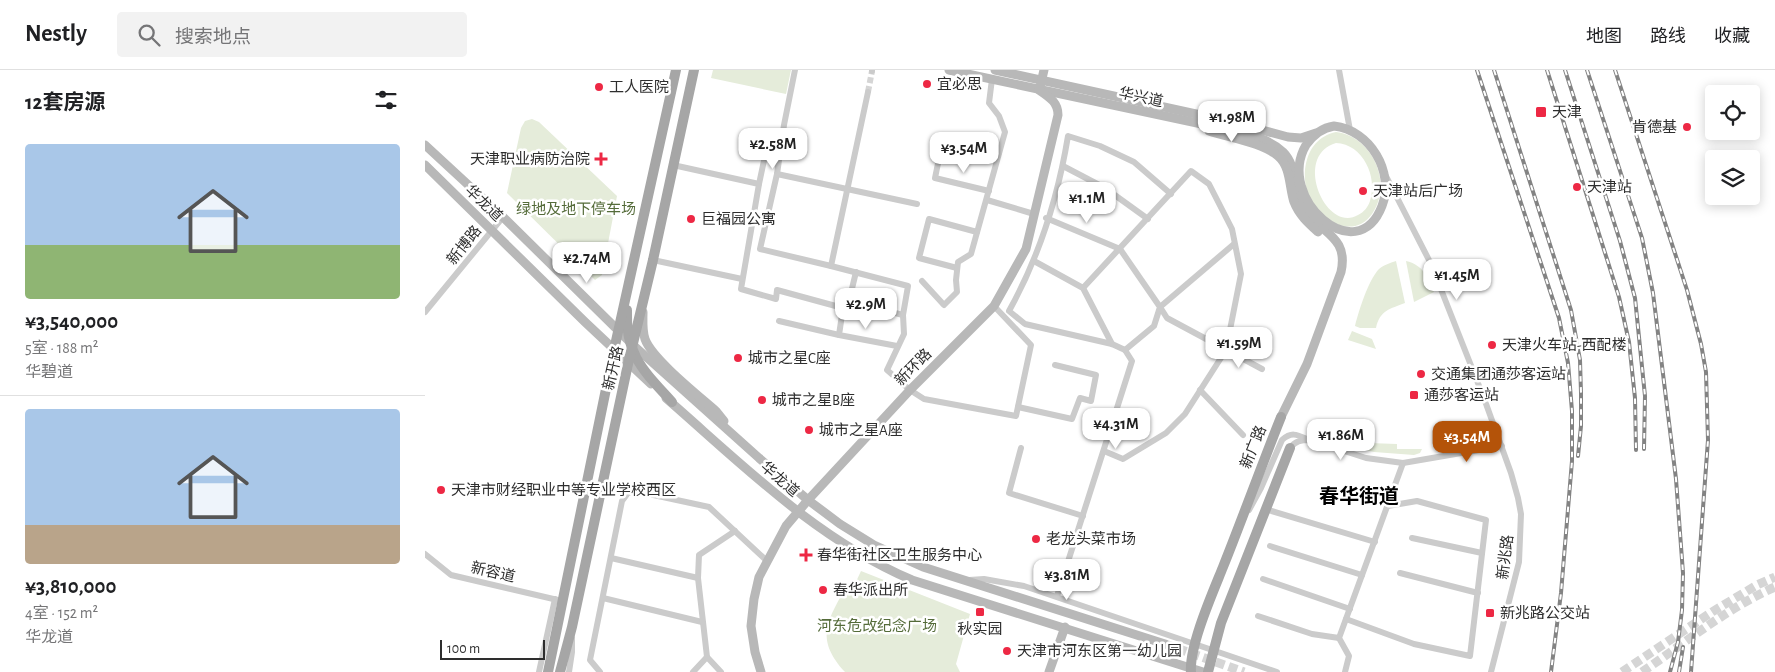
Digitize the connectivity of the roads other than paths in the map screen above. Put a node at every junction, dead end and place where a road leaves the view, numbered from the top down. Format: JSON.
{"nodes":[{"id":1,"x":676,"y":70,"type":"edge"},
{"id":2,"x":694,"y":70,"type":"edge"},
{"id":3,"x":698,"y":70,"type":"edge"},
{"id":4,"x":795,"y":70,"type":"edge"},
{"id":5,"x":949,"y":70,"type":"edge"},
{"id":6,"x":1044,"y":70,"type":"edge"},
{"id":7,"x":1339,"y":70,"type":"edge"},
{"id":8,"x":993,"y":75,"type":"edge"},
{"id":9,"x":691,"y":84,"type":"junction"},
{"id":10,"x":1040,"y":86,"type":"junction"},
{"id":11,"x":868,"y":92,"type":"tunnel mouth"},
{"id":12,"x":1181,"y":120,"type":"junction"},
{"id":13,"x":1351,"y":130,"type":"junction"},
{"id":14,"x":1316,"y":133,"type":"junction"},
{"id":15,"x":425,"y":145,"type":"edge"},
{"id":16,"x":766,"y":151,"type":"dead end"},
{"id":17,"x":999,"y":153,"type":"junction"},
{"id":18,"x":425,"y":165,"type":"edge"},
{"id":19,"x":673,"y":165,"type":"junction"},
{"id":20,"x":1063,"y":166,"type":"junction"},
{"id":21,"x":1383,"y":170,"type":"junction"},
{"id":22,"x":777,"y":174,"type":"junction"},
{"id":23,"x":759,"y":184,"type":"junction"},
{"id":24,"x":848,"y":188,"type":"junction"},
{"id":25,"x":989,"y":191,"type":"junction"},
{"id":26,"x":1171,"y":194,"type":"junction"},
{"id":27,"x":987,"y":200,"type":"junction"},
{"id":28,"x":917,"y":204,"type":"dead end"},
{"id":29,"x":1034,"y":214,"type":"junction"},
{"id":30,"x":503,"y":217,"type":"junction"},
{"id":31,"x":1047,"y":218,"type":"junction"},
{"id":32,"x":1148,"y":219,"type":"junction"},
{"id":33,"x":492,"y":230,"type":"junction"},
{"id":34,"x":977,"y":232,"type":"junction"},
{"id":35,"x":1235,"y":244,"type":"junction"},
{"id":36,"x":1120,"y":249,"type":"junction"},
{"id":37,"x":653,"y":260,"type":"junction"},
{"id":38,"x":1034,"y":261,"type":"junction"},
{"id":39,"x":1343,"y":264,"type":"joint"},
{"id":40,"x":831,"y":266,"type":"junction"},
{"id":41,"x":957,"y":268,"type":"junction"},
{"id":42,"x":856,"y":272,"type":"junction"},
{"id":43,"x":742,"y":279,"type":"junction"},
{"id":44,"x":922,"y":282,"type":"dead end"},
{"id":45,"x":1083,"y":288,"type":"junction"},
{"id":46,"x":627,"y":290,"type":"junction"},
{"id":47,"x":644,"y":298,"type":"junction"},
{"id":48,"x":994,"y":306,"type":"junction"},
{"id":49,"x":1160,"y":307,"type":"junction"},
{"id":50,"x":425,"y":312,"type":"edge"},
{"id":51,"x":903,"y":315,"type":"junction"},
{"id":52,"x":779,"y":321,"type":"dead end"},
{"id":53,"x":618,"y":331,"type":"junction"},
{"id":54,"x":839,"y":335,"type":"junction"},
{"id":55,"x":1113,"y":344,"type":"junction"},
{"id":56,"x":631,"y":346,"type":"junction"},
{"id":57,"x":897,"y":346,"type":"dead end"},
{"id":58,"x":1312,"y":347,"type":"junction"},
{"id":59,"x":613,"y":350,"type":"junction"},
{"id":60,"x":1125,"y":350,"type":"junction"},
{"id":61,"x":1226,"y":350,"type":"junction"},
{"id":62,"x":628,"y":364,"type":"junction"},
{"id":63,"x":1055,"y":365,"type":"dead end"},
{"id":64,"x":1261,"y":369,"type":"dead end"},
{"id":65,"x":910,"y":390,"type":"junction"},
{"id":66,"x":1201,"y":390,"type":"junction"},
{"id":67,"x":672,"y":402,"type":"junction"},
{"id":68,"x":1018,"y":407,"type":"junction"},
{"id":69,"x":1281,"y":417,"type":"joint"},
{"id":70,"x":1243,"y":435,"type":"dead end"},
{"id":71,"x":736,"y":437,"type":"junction"},
{"id":72,"x":1310,"y":440,"type":"junction"},
{"id":73,"x":1502,"y":446,"type":"junction"},
{"id":74,"x":1021,"y":448,"type":"dead end"},
{"id":75,"x":1289,"y":448,"type":"joint"},
{"id":76,"x":1104,"y":451,"type":"junction"},
{"id":77,"x":1403,"y":463,"type":"junction"},
{"id":78,"x":808,"y":500,"type":"junction"},
{"id":79,"x":1388,"y":506,"type":"junction"},
{"id":80,"x":1265,"y":509,"type":"junction"},
{"id":81,"x":797,"y":512,"type":"junction"},
{"id":82,"x":1083,"y":516,"type":"junction"},
{"id":83,"x":1242,"y":518,"type":"junction"},
{"id":84,"x":735,"y":531,"type":"junction"},
{"id":85,"x":1413,"y":538,"type":"dead end"},
{"id":86,"x":1375,"y":542,"type":"junction"},
{"id":87,"x":1271,"y":546,"type":"dead end"},
{"id":88,"x":425,"y":554,"type":"edge"},
{"id":89,"x":1483,"y":554,"type":"junction"},
{"id":90,"x":611,"y":558,"type":"junction"},
{"id":91,"x":768,"y":562,"type":"junction"},
{"id":92,"x":1400,"y":573,"type":"dead end"},
{"id":93,"x":1362,"y":575,"type":"junction"},
{"id":94,"x":698,"y":578,"type":"junction"},
{"id":95,"x":962,"y":580,"type":"junction"},
{"id":96,"x":1263,"y":580,"type":"dead end"},
{"id":97,"x":1478,"y":593,"type":"junction"},
{"id":98,"x":1057,"y":596,"type":"junction"},
{"id":99,"x":603,"y":598,"type":"junction"},
{"id":100,"x":558,"y":600,"type":"junction"},
{"id":101,"x":1350,"y":609,"type":"junction"},
{"id":102,"x":1258,"y":616,"type":"dead end"},
{"id":103,"x":1346,"y":619,"type":"junction"},
{"id":104,"x":702,"y":622,"type":"junction"},
{"id":105,"x":572,"y":627,"type":"junction"},
{"id":106,"x":1065,"y":627,"type":"junction"},
{"id":107,"x":1339,"y":638,"type":"junction"},
{"id":108,"x":1165,"y":644,"type":"tunnel mouth"},
{"id":109,"x":1195,"y":644,"type":"junction"},
{"id":110,"x":1213,"y":650,"type":"junction"},
{"id":111,"x":707,"y":657,"type":"junction"},
{"id":112,"x":1191,"y":671,"type":"edge"},
{"id":113,"x":539,"y":672,"type":"edge"},
{"id":114,"x":548,"y":672,"type":"edge"},
{"id":115,"x":560,"y":672,"type":"edge"},
{"id":116,"x":569,"y":672,"type":"edge"},
{"id":117,"x":600,"y":672,"type":"edge"},
{"id":118,"x":693,"y":672,"type":"edge"},
{"id":119,"x":721,"y":672,"type":"edge"},
{"id":120,"x":761,"y":672,"type":"edge"},
{"id":121,"x":1049,"y":672,"type":"edge"},
{"id":122,"x":1203,"y":672,"type":"edge"},
{"id":123,"x":1208,"y":672,"type":"edge"},
{"id":124,"x":1277,"y":672,"type":"edge"},
{"id":125,"x":1345,"y":672,"type":"edge"},
{"id":126,"x":1491,"y":672,"type":"edge"}],
"edges":[{"from":1,"to":46,"type":"main road","name":"新开路"},
{"from":2,"to":9,"type":"main road","name":"新开路"},
{"from":3,"to":9,"type":"main road"},
{"from":4,"to":22,"type":"street"},
{"from":5,"to":8,"type":"main road","name":"华兴道"},
{"from":6,"to":10,"type":"main road"},
{"from":7,"to":13,"type":"street"},
{"from":8,"to":10,"type":"main road","name":"华兴道"},
{"from":8,"to":17,"type":"street"},
{"from":9,"to":19,"type":"main road","name":"新开路"},
{"from":10,"to":12,"type":"main road","name":"华兴道"},
{"from":10,"to":14,"type":"main road","name":"华兴道"},
{"from":10,"to":29,"type":"main road","name":"新环路"},
{"from":11,"to":24,"type":"street"},
{"from":12,"to":39,"type":"main road","name":"华兴道"},
{"from":12,"to":58,"type":"main road"},
{"from":13,"to":14,"type":"main road"},
{"from":13,"to":21,"type":"main road"},
{"from":14,"to":21,"type":"main road"},
{"from":15,"to":30,"type":"main road"},
{"from":16,"to":23,"type":"street"},
{"from":17,"to":25,"type":"street"},
{"from":17,"to":25,"type":"street"},
{"from":18,"to":33,"type":"main road","name":"华龙道"},
{"from":19,"to":23,"type":"street"},
{"from":19,"to":37,"type":"main road","name":"新开路"},
{"from":20,"to":26,"type":"street"},
{"from":20,"to":31,"type":"street"},
{"from":20,"to":32,"type":"street"},
{"from":21,"to":73,"type":"street","name":"新兆路"},
{"from":22,"to":24,"type":"street"},
{"from":22,"to":40,"type":"street"},
{"from":23,"to":43,"type":"street"},
{"from":24,"to":28,"type":"street"},
{"from":24,"to":40,"type":"street"},
{"from":25,"to":27,"type":"street"},
{"from":26,"to":32,"type":"street"},
{"from":26,"to":35,"type":"street"},
{"from":27,"to":29,"type":"street"},
{"from":27,"to":34,"type":"street"},
{"from":29,"to":48,"type":"main road","name":"新环路"},
{"from":30,"to":33,"type":"street","name":"新博路"},
{"from":30,"to":53,"type":"main road"},
{"from":31,"to":36,"type":"street"},
{"from":31,"to":38,"type":"street"},
{"from":32,"to":36,"type":"street"},
{"from":33,"to":50,"type":"street","name":"新博路"},
{"from":33,"to":59,"type":"main road","name":"华龙道"},
{"from":34,"to":41,"type":"street"},
{"from":34,"to":41,"type":"street"},
{"from":35,"to":49,"type":"street"},
{"from":35,"to":61,"type":"street"},
{"from":36,"to":45,"type":"street"},
{"from":36,"to":49,"type":"street"},
{"from":37,"to":43,"type":"street"},
{"from":37,"to":47,"type":"main road","name":"新开路"},
{"from":38,"to":45,"type":"street"},
{"from":38,"to":55,"type":"street"},
{"from":39,"to":58,"type":"main road","name":"新广路"},
{"from":40,"to":42,"type":"street"},
{"from":41,"to":44,"type":"street"},
{"from":42,"to":51,"type":"street"},
{"from":42,"to":51,"type":"street"},
{"from":43,"to":54,"type":"street"},
{"from":45,"to":55,"type":"street"},
{"from":46,"to":53,"type":"main road","name":"新开路"},
{"from":46,"to":56,"type":"main road"},
{"from":47,"to":56,"type":"main road","name":"新开路"},
{"from":47,"to":71,"type":"main road"},
{"from":48,"to":65,"type":"main road","name":"新环路"},
{"from":48,"to":68,"type":"street"},
{"from":49,"to":60,"type":"street"},
{"from":49,"to":61,"type":"street"},
{"from":51,"to":65,"type":"street"},
{"from":52,"to":54,"type":"street"},
{"from":53,"to":56,"type":"main road"},
{"from":53,"to":59,"type":"main road","name":"新开路"},
{"from":54,"to":57,"type":"street"},
{"from":55,"to":60,"type":"street"},
{"from":56,"to":62,"type":"main road","name":"新开路"},
{"from":56,"to":67,"type":"main road"},
{"from":56,"to":71,"type":"main road"},
{"from":58,"to":69,"type":"main road","name":"新广路"},
{"from":59,"to":62,"type":"main road","name":"华龙道"},
{"from":59,"to":100,"type":"main road","name":"新开路"},
{"from":60,"to":76,"type":"street"},
{"from":61,"to":64,"type":"street"},
{"from":61,"to":66,"type":"street"},
{"from":62,"to":67,"type":"main road","name":"华龙道"},
{"from":62,"to":105,"type":"main road","name":"新开路"},
{"from":63,"to":68,"type":"street"},
{"from":65,"to":68,"type":"street"},
{"from":65,"to":78,"type":"main road","name":"新环路"},
{"from":66,"to":70,"type":"street"},
{"from":66,"to":76,"type":"street"},
{"from":67,"to":81,"type":"main road","name":"华龙道"},
{"from":69,"to":83,"type":"main road","name":"新广路"},
{"from":71,"to":78,"type":"main road"},
{"from":72,"to":75,"type":"street"},
{"from":72,"to":77,"type":"street"},
{"from":72,"to":83,"type":"street"},
{"from":73,"to":77,"type":"street"},
{"from":73,"to":126,"type":"street","name":"新兆路"},
{"from":74,"to":82,"type":"street"},
{"from":75,"to":80,"type":"main road"},
{"from":76,"to":82,"type":"street"},
{"from":77,"to":79,"type":"street"},
{"from":78,"to":81,"type":"main road","name":"新环路"},
{"from":78,"to":95,"type":"main road"},
{"from":79,"to":86,"type":"street"},
{"from":79,"to":89,"type":"street"},
{"from":80,"to":86,"type":"street"},
{"from":80,"to":110,"type":"main road"},
{"from":81,"to":91,"type":"main road","name":"新环路"},
{"from":81,"to":106,"type":"main road","name":"华龙道"},
{"from":82,"to":98,"type":"street"},
{"from":83,"to":109,"type":"main road","name":"新广路"},
{"from":84,"to":90,"type":"street"},
{"from":84,"to":91,"type":"street"},
{"from":84,"to":94,"type":"street"},
{"from":85,"to":89,"type":"street"},
{"from":86,"to":93,"type":"street"},
{"from":87,"to":93,"type":"street"},
{"from":88,"to":100,"type":"street","name":"新容道"},
{"from":89,"to":97,"type":"street"},
{"from":90,"to":94,"type":"street"},
{"from":90,"to":99,"type":"street"},
{"from":91,"to":120,"type":"main road","name":"新环路"},
{"from":92,"to":97,"type":"street"},
{"from":93,"to":101,"type":"street"},
{"from":94,"to":104,"type":"street"},
{"from":95,"to":98,"type":"street"},
{"from":95,"to":108,"type":"main road"},
{"from":96,"to":101,"type":"street"},
{"from":97,"to":103,"type":"street"},
{"from":98,"to":109,"type":"street"},
{"from":99,"to":104,"type":"street"},
{"from":99,"to":117,"type":"street"},
{"from":100,"to":113,"type":"street"},
{"from":100,"to":114,"type":"main road","name":"新开路"},
{"from":101,"to":103,"type":"street"},
{"from":102,"to":107,"type":"street"},
{"from":103,"to":107,"type":"street"},
{"from":104,"to":111,"type":"street"},
{"from":105,"to":115,"type":"main road","name":"新开路"},
{"from":105,"to":116,"type":"street"},
{"from":106,"to":112,"type":"main road","name":"华龙道"},
{"from":106,"to":121,"type":"main road"},
{"from":107,"to":125,"type":"street"},
{"from":109,"to":110,"type":"street"},
{"from":109,"to":112,"type":"main road","name":"新广路"},
{"from":110,"to":123,"type":"main road"},
{"from":110,"to":124,"type":"street"},
{"from":111,"to":118,"type":"street"},
{"from":111,"to":119,"type":"street"},
{"from":112,"to":122,"type":"main road","name":"华龙道"}]}
